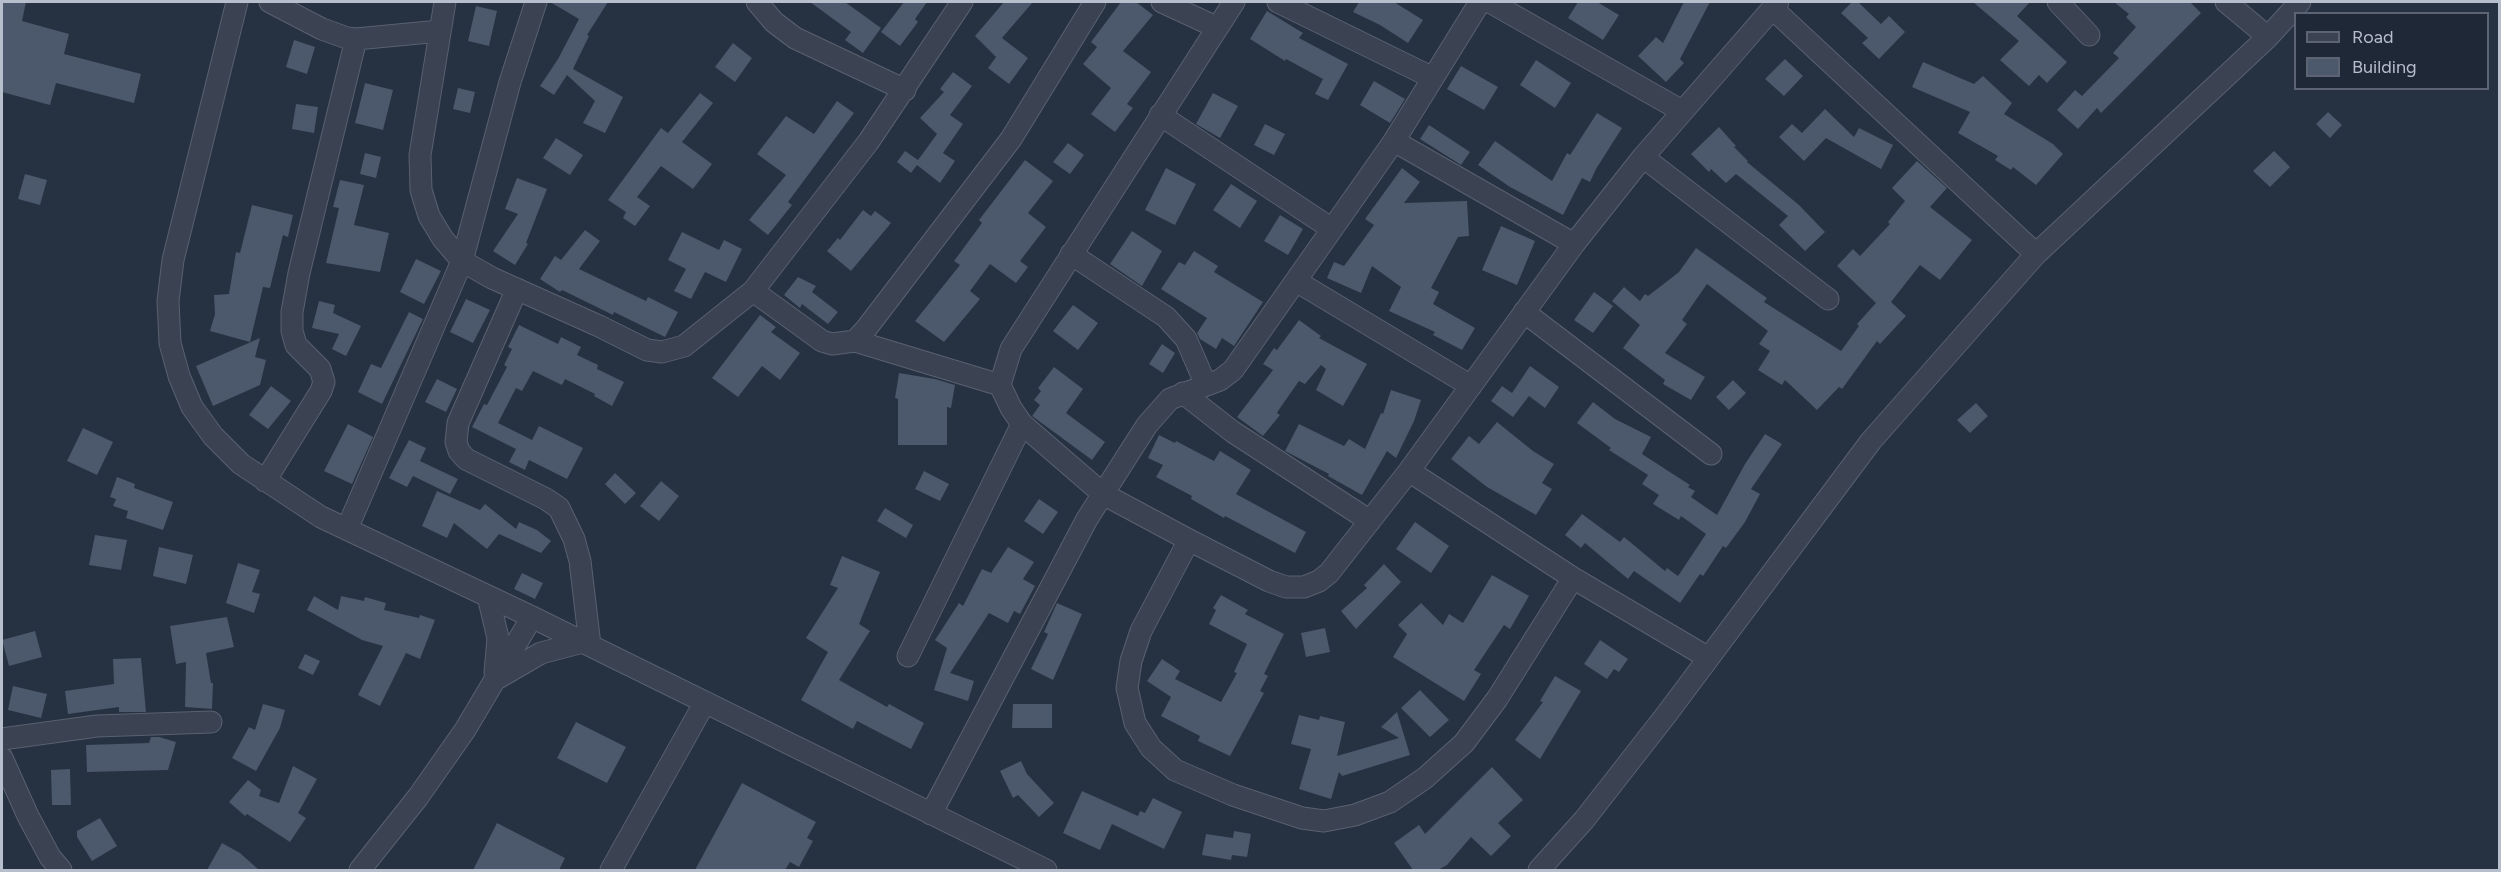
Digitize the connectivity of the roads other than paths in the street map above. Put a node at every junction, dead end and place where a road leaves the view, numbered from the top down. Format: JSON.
{"nodes":[{"id":1,"x":237,"y":2,"type":"edge"},
{"id":2,"x":270,"y":2,"type":"edge"},
{"id":3,"x":445,"y":2,"type":"edge"},
{"id":4,"x":536,"y":2,"type":"edge"},
{"id":5,"x":757,"y":2,"type":"edge"},
{"id":6,"x":962,"y":2,"type":"edge"},
{"id":7,"x":1095,"y":2,"type":"edge"},
{"id":8,"x":1162,"y":2,"type":"edge"},
{"id":9,"x":1234,"y":2,"type":"edge"},
{"id":10,"x":1278,"y":2,"type":"edge"},
{"id":11,"x":1480,"y":2,"type":"edge"},
{"id":12,"x":1490,"y":2,"type":"edge"},
{"id":13,"x":2058,"y":2,"type":"edge"},
{"id":14,"x":2226,"y":2,"type":"edge"},
{"id":15,"x":2300,"y":2,"type":"edge"},
{"id":16,"x":1775,"y":5,"type":"edge"},
{"id":17,"x":1216,"y":27,"type":"junction"},
{"id":18,"x":440,"y":31,"type":"junction"},
{"id":19,"x":2089,"y":35,"type":"dead end"},
{"id":20,"x":2268,"y":37,"type":"junction"},
{"id":21,"x":356,"y":39,"type":"junction"},
{"id":22,"x":1433,"y":78,"type":"junction"},
{"id":23,"x":905,"y":90,"type":"junction"},
{"id":24,"x":1682,"y":111,"type":"junction"},
{"id":25,"x":1160,"y":115,"type":"junction"},
{"id":26,"x":1394,"y":141,"type":"junction"},
{"id":27,"x":1642,"y":157,"type":"junction"},
{"id":28,"x":1332,"y":229,"type":"junction"},
{"id":29,"x":1574,"y":244,"type":"junction"},
{"id":30,"x":1071,"y":254,"type":"junction"},
{"id":31,"x":2036,"y":254,"type":"junction"},
{"id":32,"x":462,"y":261,"type":"junction"},
{"id":33,"x":1296,"y":281,"type":"junction"},
{"id":34,"x":517,"y":289,"type":"junction"},
{"id":35,"x":753,"y":291,"type":"junction"},
{"id":36,"x":1828,"y":299,"type":"dead end"},
{"id":37,"x":1524,"y":312,"type":"junction"},
{"id":38,"x":855,"y":341,"type":"junction"},
{"id":39,"x":1206,"y":385,"type":"junction"},
{"id":40,"x":1000,"y":386,"type":"junction"},
{"id":41,"x":1471,"y":386,"type":"junction"},
{"id":42,"x":1183,"y":393,"type":"junction"},
{"id":43,"x":1022,"y":424,"type":"junction"},
{"id":44,"x":1711,"y":454,"type":"dead end"},
{"id":45,"x":1409,"y":471,"type":"junction"},
{"id":46,"x":265,"y":481,"type":"junction"},
{"id":47,"x":1103,"y":494,"type":"junction"},
{"id":48,"x":1370,"y":521,"type":"junction"},
{"id":49,"x":347,"y":529,"type":"junction"},
{"id":50,"x":1189,"y":540,"type":"junction"},
{"id":51,"x":1573,"y":578,"type":"junction"},
{"id":52,"x":488,"y":596,"type":"junction"},
{"id":53,"x":532,"y":616,"type":"junction"},
{"id":54,"x":589,"y":645,"type":"junction"},
{"id":55,"x":908,"y":656,"type":"dead end"},
{"id":56,"x":1707,"y":657,"type":"junction"},
{"id":57,"x":495,"y":680,"type":"junction"},
{"id":58,"x":705,"y":702,"type":"junction"},
{"id":59,"x":210,"y":722,"type":"dead end"},
{"id":60,"x":2,"y":739,"type":"edge"},
{"id":61,"x":2,"y":758,"type":"edge"},
{"id":62,"x":931,"y":814,"type":"junction"},
{"id":63,"x":62,"y":870,"type":"edge"},
{"id":64,"x":360,"y":870,"type":"edge"},
{"id":65,"x":611,"y":870,"type":"edge"},
{"id":66,"x":1046,"y":870,"type":"edge"},
{"id":67,"x":1539,"y":870,"type":"edge"}],
"edges":[{"from":1,"to":46,"type":"street"},
{"from":2,"to":21,"type":"street"},
{"from":3,"to":18,"type":"street"},
{"from":4,"to":32,"type":"street"},
{"from":5,"to":23,"type":"street"},
{"from":6,"to":23,"type":"street"},
{"from":7,"to":38,"type":"street"},
{"from":8,"to":17,"type":"street"},
{"from":9,"to":17,"type":"street"},
{"from":10,"to":22,"type":"street"},
{"from":11,"to":22,"type":"street"},
{"from":12,"to":24,"type":"street"},
{"from":13,"to":19,"type":"street"},
{"from":14,"to":20,"type":"street"},
{"from":15,"to":20,"type":"street"},
{"from":16,"to":24,"type":"street"},
{"from":16,"to":31,"type":"street"},
{"from":17,"to":25,"type":"street"},
{"from":18,"to":21,"type":"street"},
{"from":18,"to":32,"type":"street"},
{"from":20,"to":31,"type":"street"},
{"from":21,"to":46,"type":"street"},
{"from":22,"to":26,"type":"street"},
{"from":23,"to":35,"type":"street"},
{"from":24,"to":27,"type":"street"},
{"from":25,"to":28,"type":"street"},
{"from":25,"to":30,"type":"street"},
{"from":26,"to":28,"type":"street"},
{"from":26,"to":29,"type":"street"},
{"from":27,"to":29,"type":"street"},
{"from":27,"to":36,"type":"street"},
{"from":28,"to":33,"type":"street"},
{"from":29,"to":37,"type":"street"},
{"from":30,"to":39,"type":"street"},
{"from":30,"to":40,"type":"street"},
{"from":31,"to":56,"type":"street"},
{"from":32,"to":34,"type":"street"},
{"from":32,"to":49,"type":"street"},
{"from":33,"to":39,"type":"street"},
{"from":33,"to":41,"type":"street"},
{"from":34,"to":35,"type":"street"},
{"from":34,"to":54,"type":"street"},
{"from":35,"to":38,"type":"street"},
{"from":37,"to":41,"type":"street"},
{"from":37,"to":44,"type":"street"},
{"from":38,"to":40,"type":"street"},
{"from":39,"to":42,"type":"street"},
{"from":40,"to":43,"type":"street"},
{"from":41,"to":45,"type":"street"},
{"from":42,"to":47,"type":"street"},
{"from":42,"to":48,"type":"street"},
{"from":43,"to":47,"type":"street"},
{"from":43,"to":55,"type":"street"},
{"from":45,"to":48,"type":"street"},
{"from":45,"to":51,"type":"street"},
{"from":46,"to":49,"type":"street"},
{"from":47,"to":50,"type":"street"},
{"from":47,"to":62,"type":"street"},
{"from":48,"to":50,"type":"street"},
{"from":49,"to":52,"type":"street"},
{"from":50,"to":51,"type":"street"},
{"from":51,"to":56,"type":"street"},
{"from":52,"to":53,"type":"street"},
{"from":52,"to":57,"type":"street"},
{"from":53,"to":54,"type":"street"},
{"from":53,"to":57,"type":"street"},
{"from":54,"to":57,"type":"street"},
{"from":54,"to":58,"type":"street"},
{"from":56,"to":67,"type":"street"},
{"from":57,"to":64,"type":"street"},
{"from":58,"to":62,"type":"street"},
{"from":58,"to":65,"type":"street"},
{"from":59,"to":60,"type":"street"},
{"from":61,"to":63,"type":"street"},
{"from":62,"to":66,"type":"street"}]}
